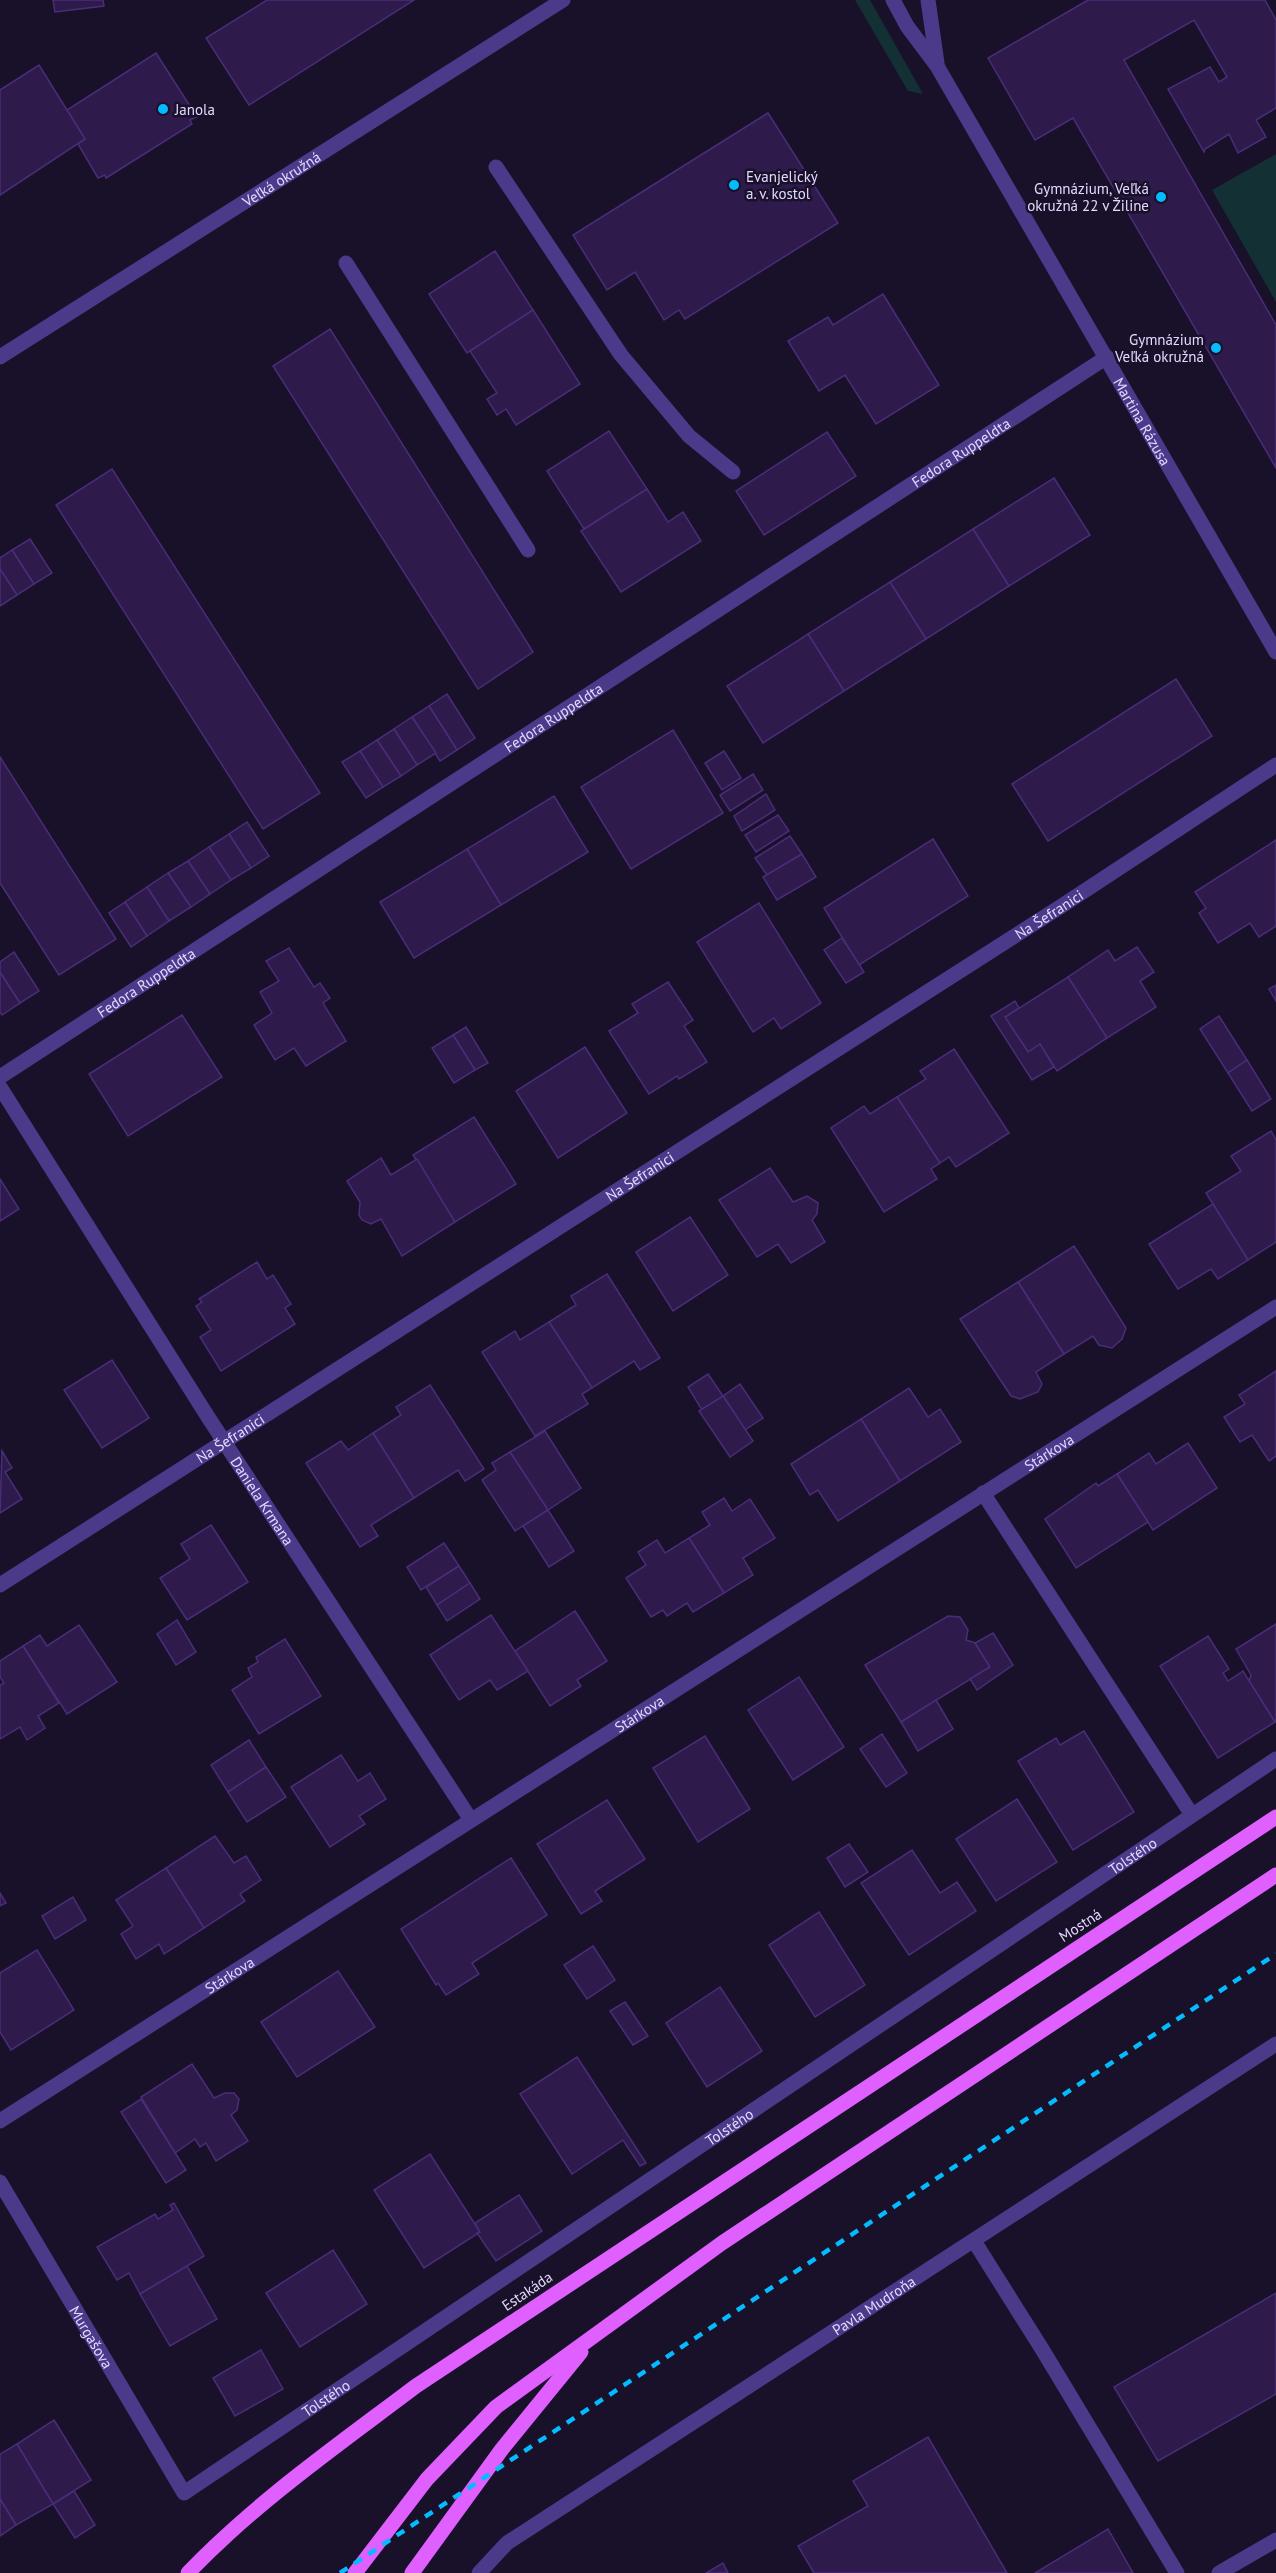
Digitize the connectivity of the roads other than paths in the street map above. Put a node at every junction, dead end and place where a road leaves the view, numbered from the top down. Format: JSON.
{"nodes":[{"id":1,"x":563,"y":0,"type":"edge"},
{"id":2,"x":893,"y":0,"type":"edge"},
{"id":3,"x":928,"y":0,"type":"edge"},
{"id":4,"x":937,"y":66,"type":"junction"},
{"id":5,"x":496,"y":167,"type":"dead end"},
{"id":6,"x":346,"y":263,"type":"dead end"},
{"id":7,"x":0,"y":357,"type":"edge"},
{"id":8,"x":1107,"y":357,"type":"junction"},
{"id":9,"x":733,"y":471,"type":"dead end"},
{"id":10,"x":528,"y":550,"type":"dead end"},
{"id":11,"x":1276,"y":652,"type":"edge"},
{"id":12,"x":1276,"y":765,"type":"edge"},
{"id":13,"x":0,"y":1077,"type":"edge"},
{"id":14,"x":0,"y":1087,"type":"edge"},
{"id":15,"x":1276,"y":1307,"type":"edge"},
{"id":16,"x":225,"y":1442,"type":"junction"},
{"id":17,"x":983,"y":1493,"type":"junction"},
{"id":18,"x":0,"y":1585,"type":"edge"},
{"id":19,"x":1276,"y":1760,"type":"edge"},
{"id":20,"x":1192,"y":1815,"type":"junction"},
{"id":21,"x":1276,"y":1816,"type":"edge"},
{"id":22,"x":471,"y":1820,"type":"junction"},
{"id":23,"x":1276,"y":1875,"type":"edge"},
{"id":24,"x":1276,"y":2044,"type":"edge"},
{"id":25,"x":903,"y":2063,"type":"joint"},
{"id":26,"x":0,"y":2121,"type":"edge"},
{"id":27,"x":0,"y":2182,"type":"edge"},
{"id":28,"x":974,"y":2241,"type":"junction"},
{"id":29,"x":595,"y":2336,"type":"junction"},
{"id":30,"x":184,"y":2493,"type":"joint"},
{"id":31,"x":1276,"y":2540,"type":"edge"},
{"id":32,"x":188,"y":2573,"type":"edge"},
{"id":33,"x":355,"y":2573,"type":"edge"},
{"id":34,"x":412,"y":2573,"type":"edge"},
{"id":35,"x":479,"y":2573,"type":"edge"},
{"id":36,"x":1177,"y":2573,"type":"edge"},
{"id":37,"x":1219,"y":2573,"type":"edge"}],
"edges":[{"from":1,"to":7,"type":"street","name":"Veľká okružná"},
{"from":2,"to":4,"type":"street","name":"Martina Rázusa"},
{"from":3,"to":4,"type":"street"},
{"from":4,"to":8,"type":"street","name":"Martina Rázusa"},
{"from":5,"to":9,"type":"street"},
{"from":6,"to":10,"type":"street"},
{"from":8,"to":11,"type":"street","name":"Martina Rázusa"},
{"from":8,"to":13,"type":"street","name":"Fedora Ruppeldta"},
{"from":12,"to":16,"type":"street","name":"Na Šefranici"},
{"from":14,"to":16,"type":"street","name":"Daniela Krmana"},
{"from":15,"to":17,"type":"street","name":"Stárkova"},
{"from":16,"to":18,"type":"street","name":"Na Šefranici"},
{"from":16,"to":22,"type":"street","name":"Daniela Krmana"},
{"from":17,"to":20,"type":"street"},
{"from":17,"to":22,"type":"street","name":"Stárkova"},
{"from":19,"to":20,"type":"street","name":"Tolstého"},
{"from":20,"to":30,"type":"street","name":"Tolstého"},
{"from":21,"to":25,"type":"main road","name":"Mostná"},
{"from":22,"to":26,"type":"street","name":"Stárkova"},
{"from":23,"to":29,"type":"main road"},
{"from":24,"to":28,"type":"street","name":"Pavla Mudroňa"},
{"from":25,"to":32,"type":"main road","name":"Estakáda"},
{"from":27,"to":30,"type":"street","name":"Murgašova"},
{"from":28,"to":35,"type":"street","name":"Pavla Mudroňa"},
{"from":28,"to":36,"type":"street"},
{"from":29,"to":33,"type":"main road"},
{"from":29,"to":34,"type":"main road"},
{"from":31,"to":37,"type":"street"}]}
